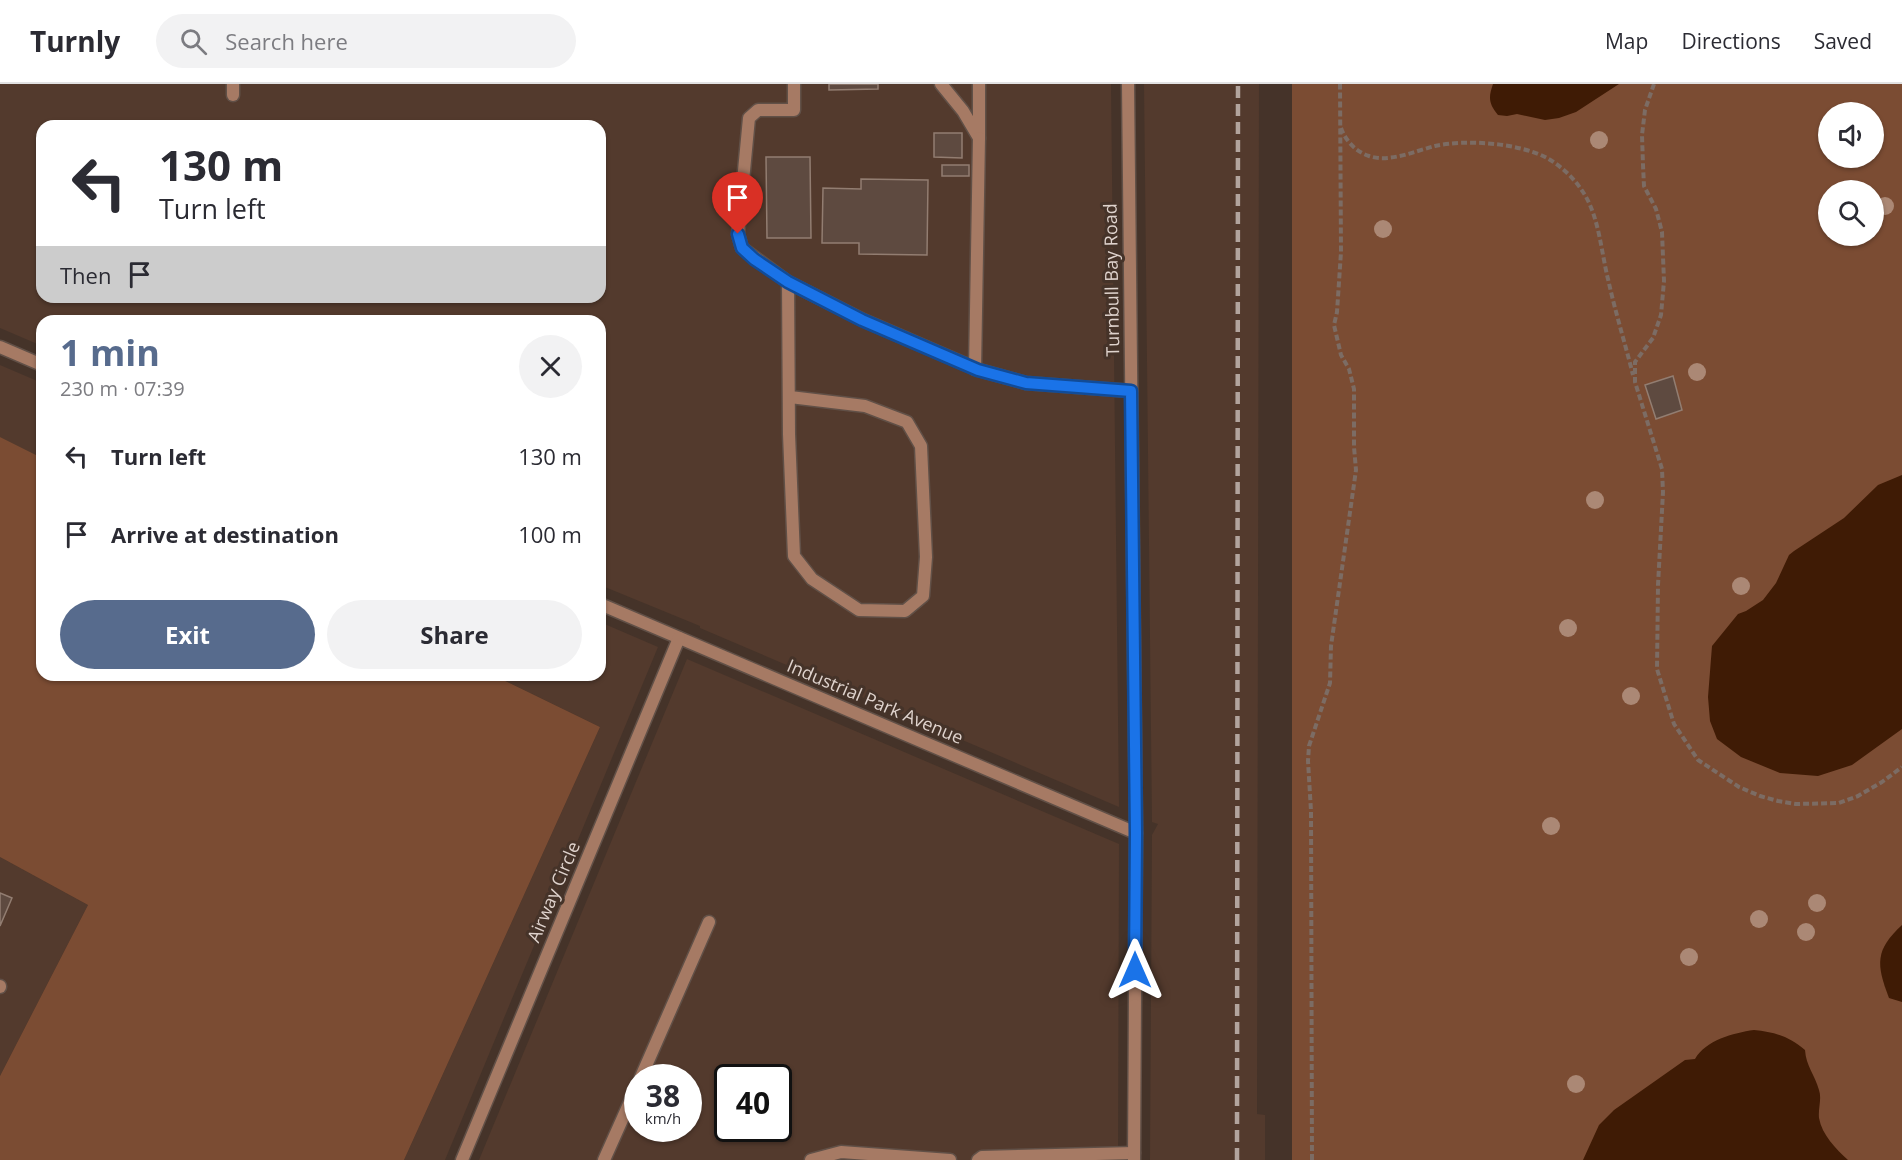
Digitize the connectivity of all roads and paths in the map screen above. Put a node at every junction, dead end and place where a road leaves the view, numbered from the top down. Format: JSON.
{"nodes":[{"id":1,"x":794,"y":84,"type":"edge"},
{"id":2,"x":941,"y":84,"type":"edge"},
{"id":3,"x":979,"y":84,"type":"edge"},
{"id":4,"x":1128,"y":84,"type":"edge"},
{"id":5,"x":1340,"y":84,"type":"edge"},
{"id":6,"x":1654,"y":84,"type":"edge"},
{"id":7,"x":1339,"y":125,"type":"junction"},
{"id":8,"x":979,"y":138,"type":"junction"},
{"id":9,"x":788,"y":282,"type":"junction"},
{"id":10,"x":0,"y":347,"type":"edge"},
{"id":11,"x":36,"y":362,"type":"edge"},
{"id":12,"x":975,"y":369,"type":"junction"},
{"id":13,"x":1635,"y":382,"type":"junction"},
{"id":14,"x":1131,"y":391,"type":"junction"},
{"id":15,"x":790,"y":397,"type":"junction"},
{"id":16,"x":606,"y":607,"type":"edge"},
{"id":17,"x":679,"y":638,"type":"junction"},
{"id":18,"x":1902,"y":767,"type":"edge"},
{"id":19,"x":1136,"y":833,"type":"junction"},
{"id":20,"x":709,"y":922,"type":"dead end"},
{"id":21,"x":647,"y":1064,"type":"edge"},
{"id":22,"x":624,"y":1115,"type":"edge"},
{"id":23,"x":1134,"y":1156,"type":"edge"},
{"id":24,"x":462,"y":1160,"type":"edge"},
{"id":25,"x":604,"y":1160,"type":"edge"},
{"id":26,"x":812,"y":1160,"type":"edge"},
{"id":27,"x":950,"y":1160,"type":"edge"},
{"id":28,"x":978,"y":1160,"type":"edge"},
{"id":29,"x":1312,"y":1160,"type":"edge"}],
"edges":[{"from":1,"to":9,"type":"street"},
{"from":2,"to":8,"type":"street"},
{"from":3,"to":8,"type":"street"},
{"from":4,"to":14,"type":"street","name":"Turnbull Bay Road"},
{"from":5,"to":7,"type":"path"},
{"from":6,"to":13,"type":"path"},
{"from":7,"to":13,"type":"path"},
{"from":7,"to":29,"type":"path"},
{"from":8,"to":12,"type":"street"},
{"from":9,"to":12,"type":"street"},
{"from":9,"to":15,"type":"street"},
{"from":10,"to":11,"type":"street"},
{"from":12,"to":14,"type":"street"},
{"from":13,"to":18,"type":"path"},
{"from":14,"to":19,"type":"street","name":"Turnbull Bay Road"},
{"from":15,"to":15,"type":"street"},
{"from":16,"to":17,"type":"street","name":"Industrial Park Avenue"},
{"from":17,"to":19,"type":"street","name":"Industrial Park Avenue"},
{"from":17,"to":24,"type":"street","name":"Airway Circle"},
{"from":19,"to":23,"type":"street","name":"Turnbull Bay Road"},
{"from":20,"to":21,"type":"street"},
{"from":22,"to":25,"type":"street"},
{"from":23,"to":28,"type":"street"},
{"from":26,"to":27,"type":"street"}]}
